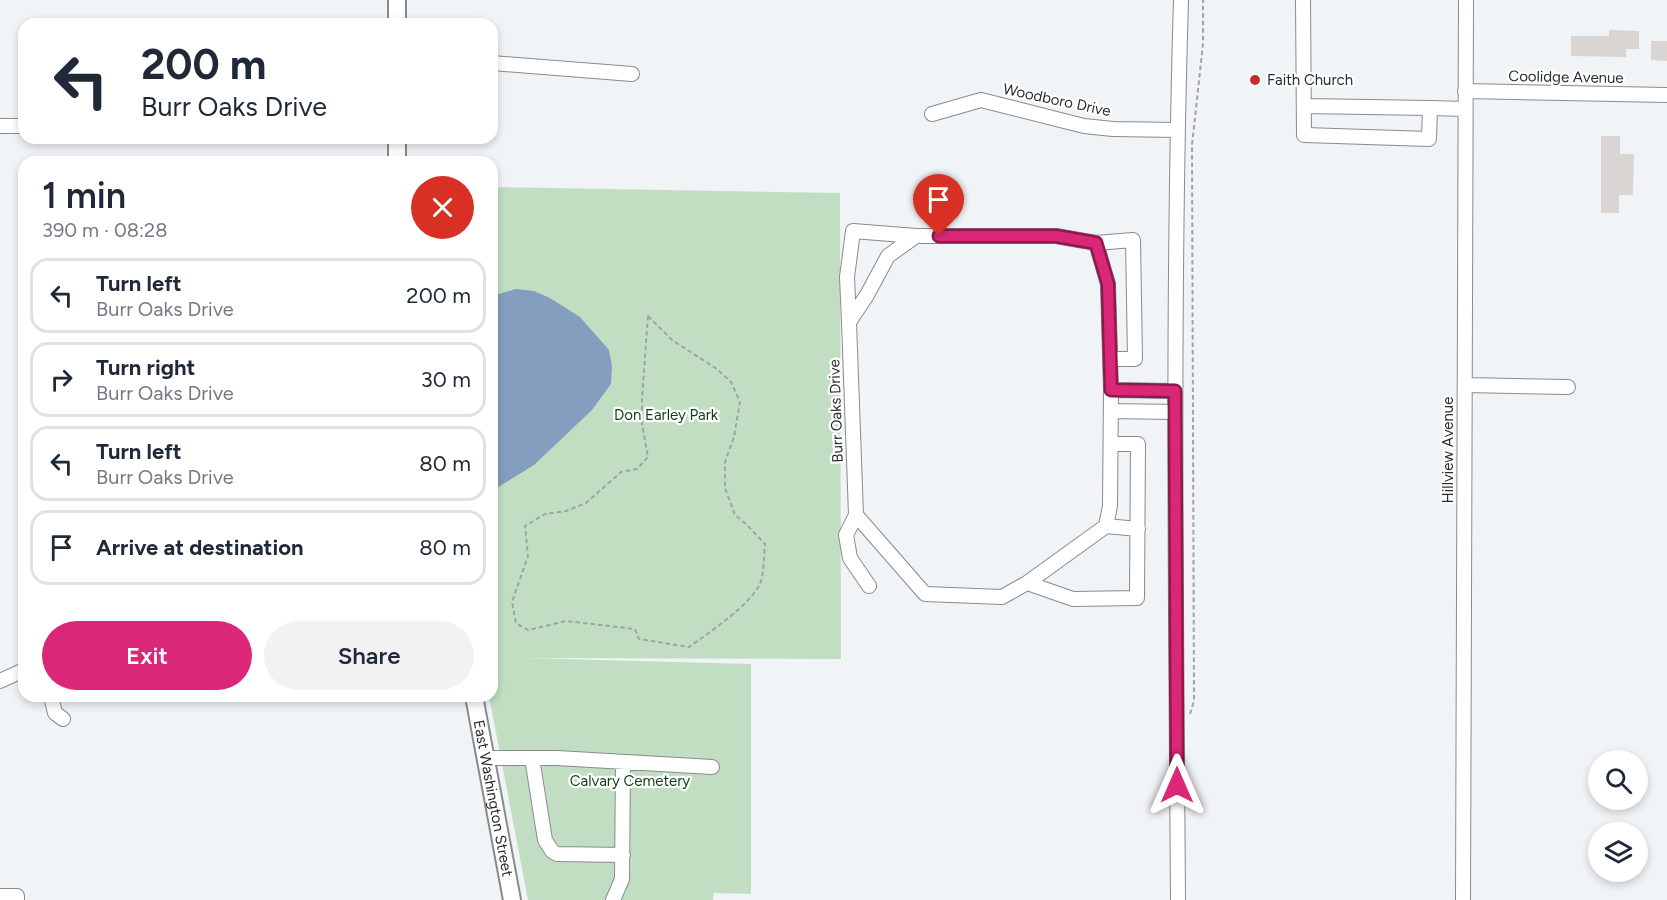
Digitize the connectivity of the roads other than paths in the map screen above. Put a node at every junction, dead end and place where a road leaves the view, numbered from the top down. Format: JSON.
{"nodes":[{"id":1,"x":397,"y":0,"type":"edge"},
{"id":2,"x":1181,"y":0,"type":"edge"},
{"id":3,"x":1303,"y":0,"type":"edge"},
{"id":4,"x":1466,"y":0,"type":"edge"},
{"id":5,"x":397,"y":18,"type":"edge"},
{"id":6,"x":498,"y":63,"type":"edge"},
{"id":7,"x":632,"y":74,"type":"dead end"},
{"id":8,"x":1465,"y":91,"type":"junction"},
{"id":9,"x":1667,"y":96,"type":"edge"},
{"id":10,"x":1304,"y":106,"type":"junction"},
{"id":11,"x":1430,"y":108,"type":"junction"},
{"id":12,"x":1465,"y":109,"type":"junction"},
{"id":13,"x":932,"y":114,"type":"dead end"},
{"id":14,"x":0,"y":126,"type":"edge"},
{"id":15,"x":18,"y":126,"type":"edge"},
{"id":16,"x":1178,"y":130,"type":"junction"},
{"id":17,"x":915,"y":236,"type":"junction"},
{"id":18,"x":1096,"y":243,"type":"junction"},
{"id":19,"x":849,"y":322,"type":"junction"},
{"id":20,"x":1110,"y":359,"type":"junction"},
{"id":21,"x":1465,"y":385,"type":"junction"},
{"id":22,"x":1568,"y":387,"type":"dead end"},
{"id":23,"x":1111,"y":390,"type":"junction"},
{"id":24,"x":1175,"y":391,"type":"junction"},
{"id":25,"x":1111,"y":411,"type":"junction"},
{"id":26,"x":1175,"y":412,"type":"junction"},
{"id":27,"x":1111,"y":444,"type":"junction"},
{"id":28,"x":856,"y":515,"type":"junction"},
{"id":29,"x":1106,"y":526,"type":"junction"},
{"id":30,"x":1138,"y":529,"type":"junction"},
{"id":31,"x":1027,"y":583,"type":"junction"},
{"id":32,"x":869,"y":586,"type":"dead end"},
{"id":33,"x":18,"y":673,"type":"edge"},
{"id":34,"x":0,"y":681,"type":"edge"},
{"id":35,"x":52,"y":702,"type":"edge"},
{"id":36,"x":475,"y":702,"type":"edge"},
{"id":37,"x":63,"y":719,"type":"dead end"},
{"id":38,"x":486,"y":758,"type":"junction"},
{"id":39,"x":532,"y":758,"type":"junction"},
{"id":40,"x":623,"y":764,"type":"junction"},
{"id":41,"x":712,"y":767,"type":"dead end"},
{"id":42,"x":622,"y":855,"type":"junction"},
{"id":43,"x":622,"y":879,"type":"junction"},
{"id":44,"x":0,"y":896,"type":"edge"},
{"id":45,"x":17,"y":900,"type":"edge"},
{"id":46,"x":512,"y":900,"type":"edge"},
{"id":47,"x":613,"y":900,"type":"edge"},
{"id":48,"x":627,"y":900,"type":"edge"},
{"id":49,"x":1178,"y":900,"type":"edge"},
{"id":50,"x":1463,"y":900,"type":"edge"}],
"edges":[{"from":1,"to":5,"type":"main road"},
{"from":2,"to":16,"type":"street"},
{"from":3,"to":10,"type":"street"},
{"from":4,"to":8,"type":"street","name":"Hillview Avenue"},
{"from":6,"to":7,"type":"street"},
{"from":8,"to":9,"type":"street","name":"Coolidge Avenue"},
{"from":8,"to":12,"type":"street","name":"Hillview Avenue"},
{"from":10,"to":11,"type":"street"},
{"from":10,"to":11,"type":"street"},
{"from":11,"to":12,"type":"street"},
{"from":12,"to":21,"type":"street","name":"Hillview Avenue"},
{"from":13,"to":16,"type":"street","name":"Woodboro Drive"},
{"from":14,"to":15,"type":"street"},
{"from":16,"to":24,"type":"street"},
{"from":17,"to":18,"type":"street"},
{"from":17,"to":19,"type":"street"},
{"from":17,"to":19,"type":"street","name":"Burr Oaks Drive"},
{"from":18,"to":20,"type":"street"},
{"from":18,"to":20,"type":"street"},
{"from":19,"to":28,"type":"street","name":"Burr Oaks Drive"},
{"from":20,"to":23,"type":"street"},
{"from":21,"to":22,"type":"street"},
{"from":21,"to":50,"type":"street","name":"Hillview Avenue"},
{"from":23,"to":24,"type":"street"},
{"from":23,"to":25,"type":"street"},
{"from":24,"to":26,"type":"street"},
{"from":25,"to":26,"type":"street"},
{"from":25,"to":27,"type":"street"},
{"from":26,"to":49,"type":"street"},
{"from":27,"to":29,"type":"street"},
{"from":27,"to":30,"type":"street"},
{"from":28,"to":31,"type":"street"},
{"from":28,"to":32,"type":"street","name":"Burr Oaks Drive"},
{"from":29,"to":30,"type":"street"},
{"from":29,"to":31,"type":"street"},
{"from":30,"to":31,"type":"street"},
{"from":33,"to":34,"type":"street"},
{"from":35,"to":37,"type":"street"},
{"from":36,"to":38,"type":"main road","name":"East Washington Street"},
{"from":38,"to":39,"type":"street"},
{"from":38,"to":46,"type":"main road","name":"East Washington Street"},
{"from":39,"to":40,"type":"street"},
{"from":39,"to":42,"type":"street"},
{"from":40,"to":41,"type":"street"},
{"from":40,"to":42,"type":"street"},
{"from":42,"to":43,"type":"street"},
{"from":43,"to":47,"type":"street"},
{"from":43,"to":48,"type":"street"},
{"from":44,"to":45,"type":"street"}]}
